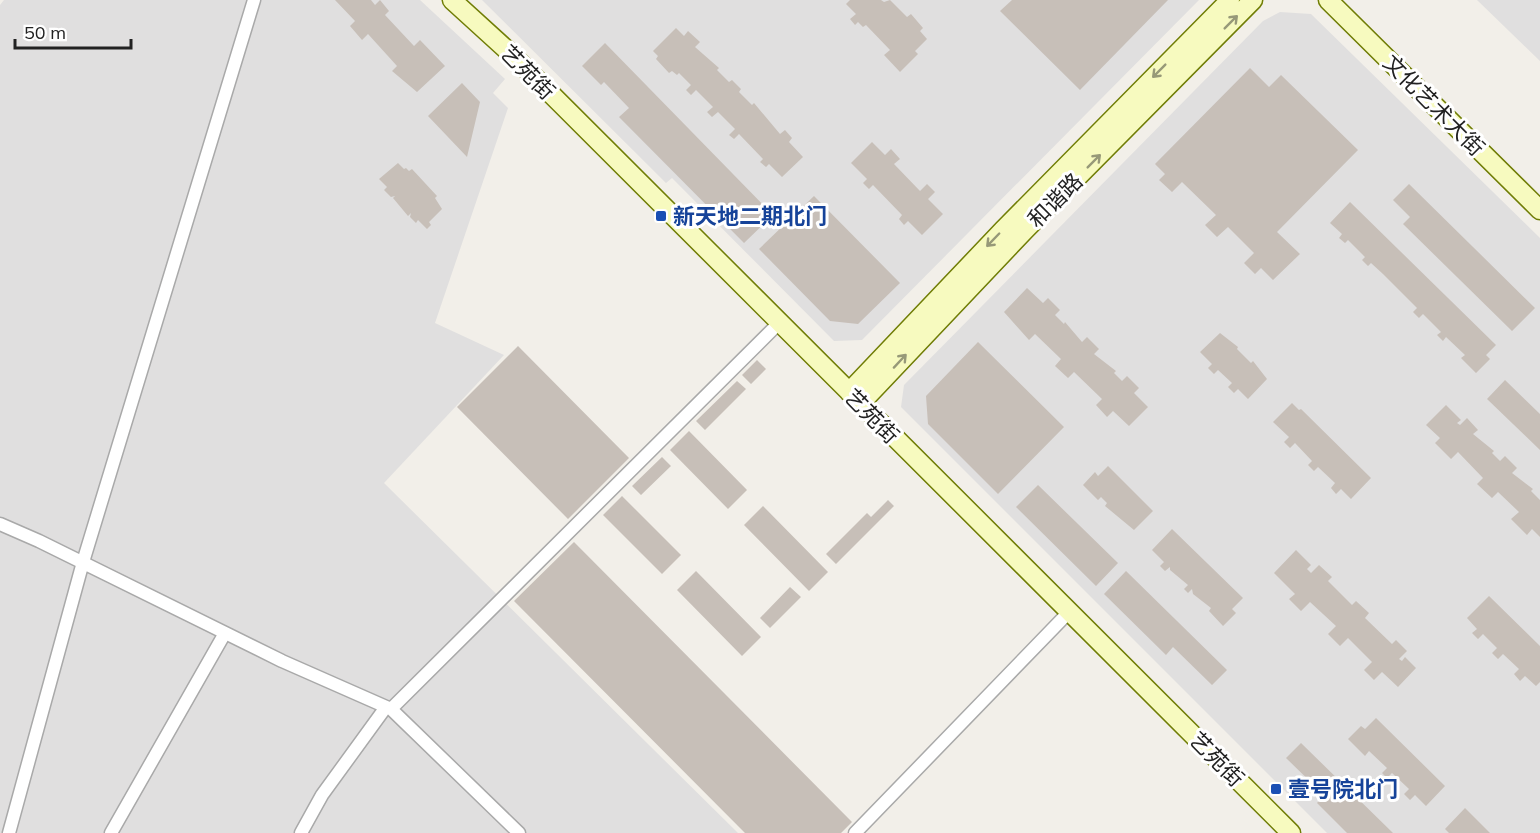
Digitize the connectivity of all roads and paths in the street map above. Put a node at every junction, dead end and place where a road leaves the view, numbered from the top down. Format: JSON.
{"nodes":[{"id":1,"x":254,"y":0,"type":"edge"},
{"id":2,"x":452,"y":0,"type":"edge"},
{"id":3,"x":1230,"y":0,"type":"edge"},
{"id":4,"x":1253,"y":0,"type":"edge"},
{"id":5,"x":1328,"y":0,"type":"edge"},
{"id":6,"x":1540,"y":210,"type":"edge"},
{"id":7,"x":779,"y":322,"type":"junction"},
{"id":8,"x":854,"y":398,"type":"junction"},
{"id":9,"x":0,"y":524,"type":"edge"},
{"id":10,"x":83,"y":562,"type":"junction"},
{"id":11,"x":1069,"y":612,"type":"junction"},
{"id":12,"x":225,"y":633,"type":"junction"},
{"id":13,"x":389,"y":708,"type":"junction"},
{"id":14,"x":515,"y":832,"type":"edge"},
{"id":15,"x":9,"y":833,"type":"edge"},
{"id":16,"x":111,"y":833,"type":"edge"},
{"id":17,"x":301,"y":833,"type":"edge"},
{"id":18,"x":855,"y":833,"type":"edge"},
{"id":19,"x":1291,"y":833,"type":"edge"}],
"edges":[{"from":1,"to":10,"type":"street"},
{"from":2,"to":7,"type":"street","name":"艺苑街"},
{"from":3,"to":8,"type":"street","name":"和谐路","one_way":true},
{"from":8,"to":4,"type":"street","name":"和谐路","one_way":true},
{"from":5,"to":6,"type":"street","name":"文化艺术大街"},
{"from":7,"to":8,"type":"street","name":"艺苑街"},
{"from":7,"to":13,"type":"street"},
{"from":8,"to":11,"type":"street","name":"艺苑街"},
{"from":9,"to":10,"type":"street"},
{"from":10,"to":12,"type":"street"},
{"from":10,"to":15,"type":"street"},
{"from":11,"to":18,"type":"street"},
{"from":11,"to":19,"type":"street","name":"艺苑街"},
{"from":12,"to":13,"type":"street"},
{"from":12,"to":16,"type":"street"},
{"from":13,"to":14,"type":"street"},
{"from":13,"to":17,"type":"street"}]}
